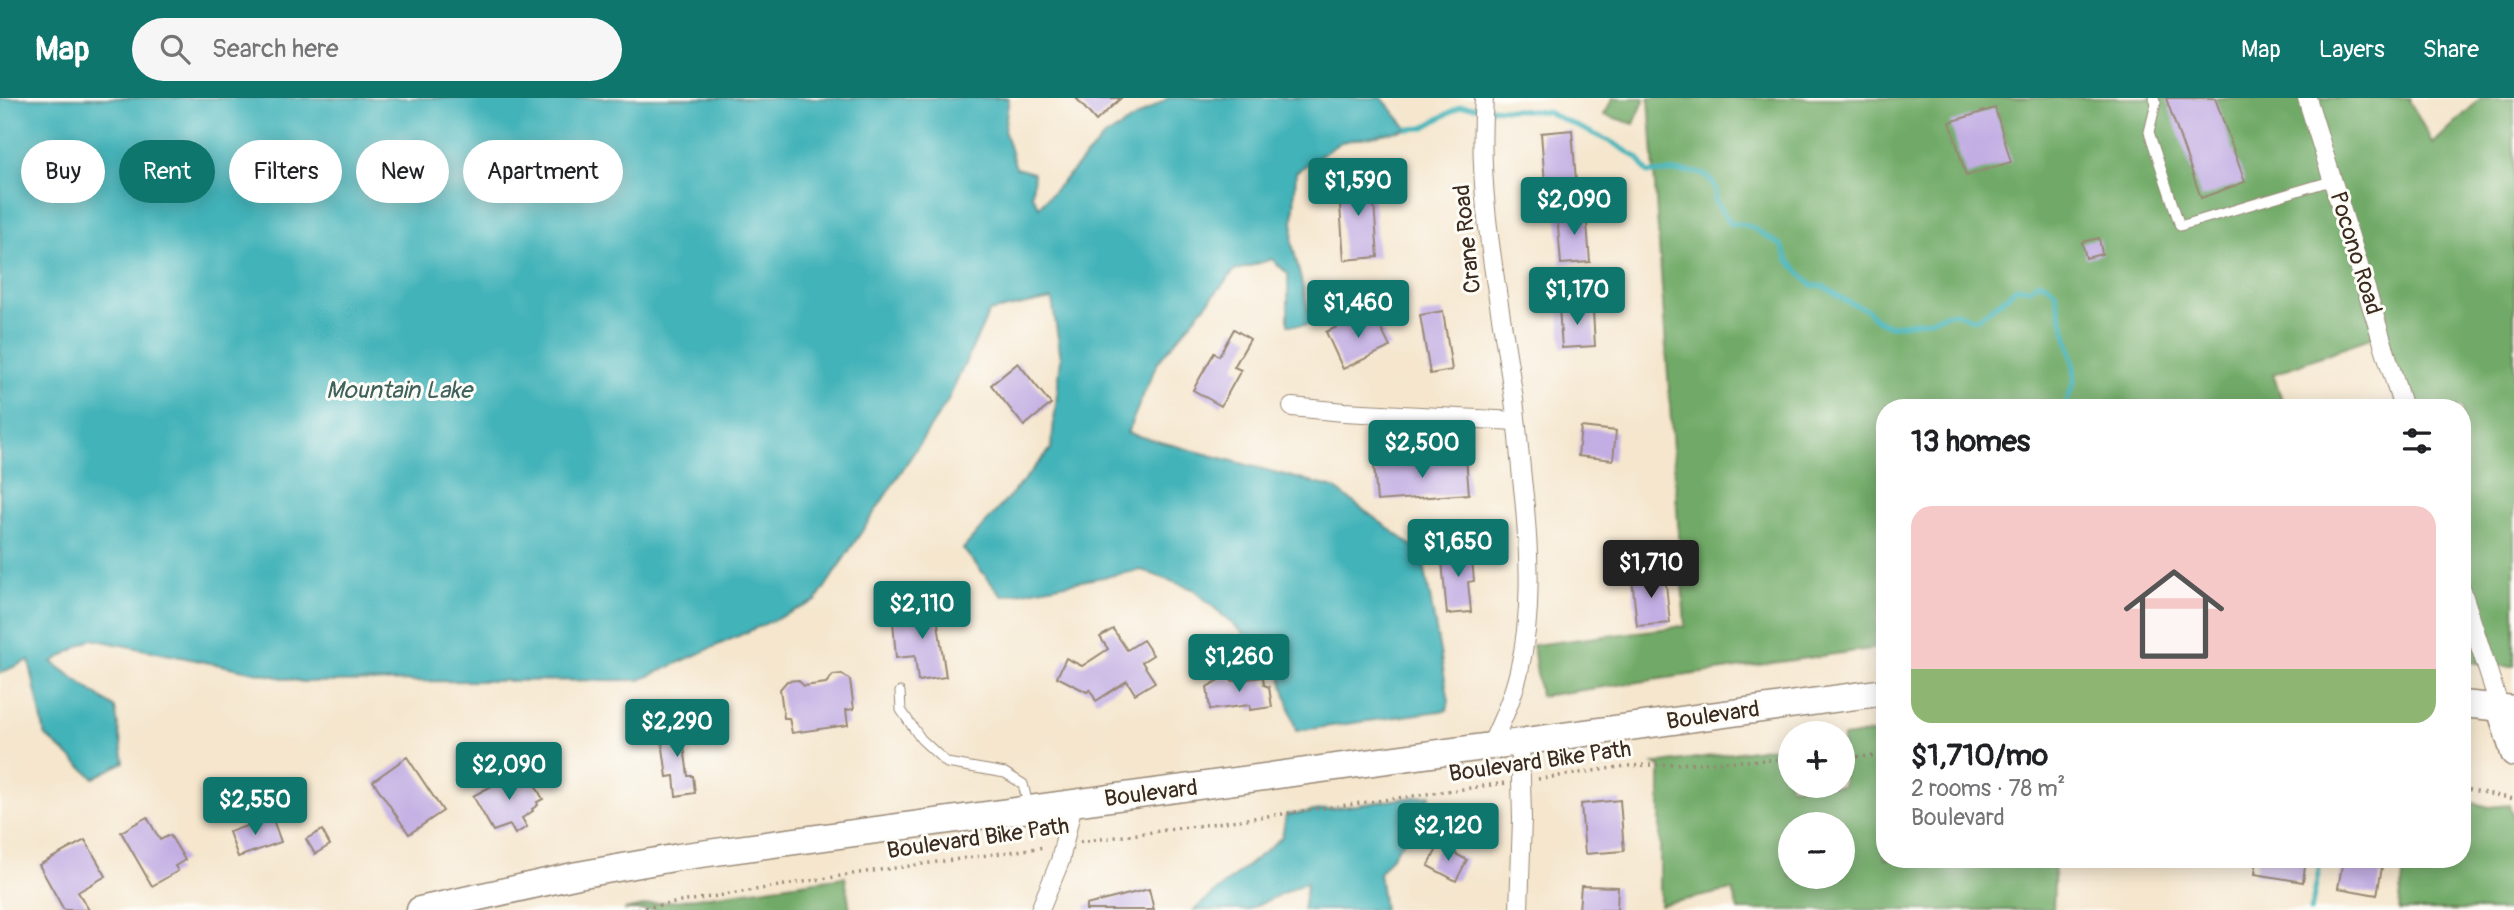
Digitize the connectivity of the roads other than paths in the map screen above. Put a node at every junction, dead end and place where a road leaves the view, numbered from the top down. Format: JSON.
{"nodes":[{"id":1,"x":2154,"y":98,"type":"edge"},
{"id":2,"x":2307,"y":98,"type":"edge"},
{"id":3,"x":1483,"y":108,"type":"edge"},
{"id":4,"x":2334,"y":180,"type":"junction"},
{"id":5,"x":2400,"y":399,"type":"edge"},
{"id":6,"x":1292,"y":407,"type":"dead end"},
{"id":7,"x":1516,"y":421,"type":"junction"},
{"id":8,"x":2471,"y":614,"type":"edge"},
{"id":9,"x":900,"y":692,"type":"dead end"},
{"id":10,"x":1876,"y":693,"type":"edge"},
{"id":11,"x":2471,"y":705,"type":"edge"},
{"id":12,"x":2507,"y":708,"type":"edge"},
{"id":13,"x":1520,"y":741,"type":"junction"},
{"id":14,"x":1491,"y":745,"type":"junction"},
{"id":15,"x":2514,"y":753,"type":"edge"},
{"id":16,"x":1073,"y":803,"type":"junction"},
{"id":17,"x":1029,"y":810,"type":"junction"},
{"id":18,"x":420,"y":910,"type":"edge"},
{"id":19,"x":1040,"y":910,"type":"edge"},
{"id":20,"x":1519,"y":910,"type":"edge"}],
"edges":[{"from":1,"to":4,"type":"lane"},
{"from":2,"to":4,"type":"street","name":"Pocono Road"},
{"from":3,"to":7,"type":"street","name":"Crane Road"},
{"from":4,"to":5,"type":"street","name":"Pocono Road"},
{"from":6,"to":7,"type":"street"},
{"from":7,"to":14,"type":"street","name":"Crane Road"},
{"from":8,"to":12,"type":"street"},
{"from":9,"to":17,"type":"lane"},
{"from":10,"to":13,"type":"main road","name":"Boulevard"},
{"from":11,"to":12,"type":"main road"},
{"from":12,"to":15,"type":"main road"},
{"from":13,"to":14,"type":"main road","name":"Boulevard"},
{"from":13,"to":20,"type":"street"},
{"from":14,"to":16,"type":"main road","name":"Boulevard"},
{"from":16,"to":17,"type":"main road","name":"Boulevard"},
{"from":16,"to":19,"type":"street"},
{"from":17,"to":18,"type":"main road","name":"Boulevard"}]}
